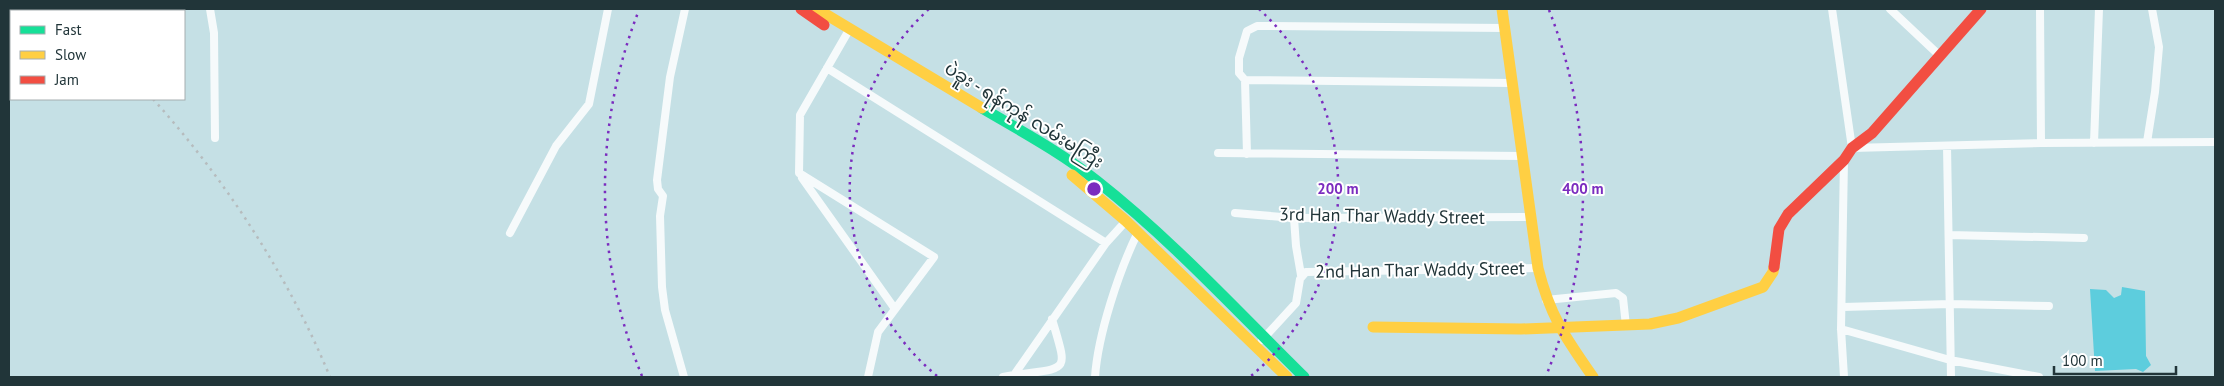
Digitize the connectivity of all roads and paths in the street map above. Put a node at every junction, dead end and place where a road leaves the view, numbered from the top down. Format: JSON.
{"nodes":[{"id":1,"x":210,"y":9,"type":"edge"},
{"id":2,"x":608,"y":9,"type":"edge"},
{"id":3,"x":685,"y":9,"type":"edge"},
{"id":4,"x":801,"y":9,"type":"edge"},
{"id":5,"x":817,"y":9,"type":"edge"},
{"id":6,"x":1502,"y":9,"type":"edge"},
{"id":7,"x":1832,"y":9,"type":"edge"},
{"id":8,"x":1890,"y":9,"type":"edge"},
{"id":9,"x":2040,"y":9,"type":"edge"},
{"id":10,"x":2100,"y":9,"type":"edge"},
{"id":11,"x":2152,"y":9,"type":"edge"},
{"id":12,"x":1975,"y":10,"type":"edge"},
{"id":13,"x":1505,"y":28,"type":"junction"},
{"id":14,"x":847,"y":34,"type":"junction"},
{"id":15,"x":1940,"y":56,"type":"junction"},
{"id":16,"x":828,"y":68,"type":"junction"},
{"id":17,"x":1245,"y":80,"type":"junction"},
{"id":18,"x":1512,"y":83,"type":"junction"},
{"id":19,"x":215,"y":138,"type":"dead end"},
{"id":20,"x":2147,"y":142,"type":"junction"},
{"id":21,"x":2215,"y":142,"type":"edge"},
{"id":22,"x":2041,"y":143,"type":"junction"},
{"id":23,"x":2094,"y":143,"type":"junction"},
{"id":24,"x":1947,"y":146,"type":"junction"},
{"id":25,"x":1852,"y":148,"type":"junction"},
{"id":26,"x":1218,"y":154,"type":"dead end"},
{"id":27,"x":1247,"y":154,"type":"junction"},
{"id":28,"x":1522,"y":156,"type":"junction"},
{"id":29,"x":1844,"y":160,"type":"junction"},
{"id":30,"x":799,"y":173,"type":"junction"},
{"id":31,"x":1235,"y":213,"type":"dead end"},
{"id":32,"x":1530,"y":217,"type":"junction"},
{"id":33,"x":1294,"y":218,"type":"junction"},
{"id":34,"x":1126,"y":221,"type":"junction"},
{"id":35,"x":1145,"y":222,"type":"junction"},
{"id":36,"x":510,"y":232,"type":"dead end"},
{"id":37,"x":1138,"y":232,"type":"junction"},
{"id":38,"x":1949,"y":235,"type":"junction"},
{"id":39,"x":2084,"y":238,"type":"dead end"},
{"id":40,"x":1106,"y":243,"type":"junction"},
{"id":41,"x":1538,"y":268,"type":"junction"},
{"id":42,"x":1301,"y":275,"type":"junction"},
{"id":43,"x":1546,"y":300,"type":"junction"},
{"id":44,"x":1950,"y":304,"type":"junction"},
{"id":45,"x":2049,"y":306,"type":"dead end"},
{"id":46,"x":1843,"y":307,"type":"junction"},
{"id":47,"x":895,"y":309,"type":"junction"},
{"id":48,"x":1052,"y":319,"type":"junction"},
{"id":49,"x":1558,"y":326,"type":"junction"},
{"id":50,"x":1626,"y":326,"type":"junction"},
{"id":51,"x":1373,"y":327,"type":"dead end"},
{"id":52,"x":1841,"y":329,"type":"junction"},
{"id":53,"x":1264,"y":338,"type":"junction"},
{"id":54,"x":1256,"y":347,"type":"junction"},
{"id":55,"x":1950,"y":360,"type":"junction"},
{"id":56,"x":1014,"y":375,"type":"junction"},
{"id":57,"x":684,"y":377,"type":"edge"},
{"id":58,"x":868,"y":377,"type":"edge"},
{"id":59,"x":1003,"y":377,"type":"edge"},
{"id":60,"x":1095,"y":377,"type":"edge"},
{"id":61,"x":1287,"y":377,"type":"edge"},
{"id":62,"x":1304,"y":377,"type":"edge"},
{"id":63,"x":1593,"y":377,"type":"edge"},
{"id":64,"x":1844,"y":377,"type":"edge"},
{"id":65,"x":1950,"y":377,"type":"edge"},
{"id":66,"x":2039,"y":377,"type":"edge"}],
"edges":[{"from":1,"to":19,"type":"street"},
{"from":2,"to":36,"type":"street"},
{"from":3,"to":57,"type":"street"},
{"from":4,"to":14,"type":"main road","name":"ပဲခူး - ရန်ကုန် လမ်းမကြီး"},
{"from":5,"to":14,"type":"main road","name":"ပဲခူး - ရန်ကုန် လမ်းမကြီး"},
{"from":6,"to":13,"type":"main road"},
{"from":7,"to":25,"type":"street"},
{"from":8,"to":15,"type":"street"},
{"from":9,"to":22,"type":"street"},
{"from":10,"to":23,"type":"street"},
{"from":11,"to":20,"type":"street"},
{"from":12,"to":15,"type":"main road"},
{"from":13,"to":17,"type":"street"},
{"from":13,"to":18,"type":"main road"},
{"from":14,"to":16,"type":"street"},
{"from":14,"to":34,"type":"main road","name":"ပဲခူး - ရန်ကုန် လမ်းမကြီး"},
{"from":14,"to":35,"type":"main road","name":"ပဲခူး - ရန်ကုန် လမ်းမကြီး"},
{"from":15,"to":25,"type":"main road"},
{"from":16,"to":30,"type":"street"},
{"from":16,"to":40,"type":"street"},
{"from":17,"to":18,"type":"street"},
{"from":17,"to":27,"type":"street"},
{"from":18,"to":28,"type":"main road"},
{"from":20,"to":21,"type":"street"},
{"from":20,"to":23,"type":"street"},
{"from":22,"to":23,"type":"street"},
{"from":22,"to":24,"type":"street"},
{"from":24,"to":25,"type":"street"},
{"from":24,"to":38,"type":"street"},
{"from":25,"to":29,"type":"main road"},
{"from":26,"to":27,"type":"street"},
{"from":27,"to":28,"type":"street"},
{"from":28,"to":32,"type":"main road"},
{"from":29,"to":46,"type":"street"},
{"from":29,"to":50,"type":"main road"},
{"from":30,"to":47,"type":"street"},
{"from":30,"to":47,"type":"street"},
{"from":31,"to":33,"type":"street","name":"3rd Han Thar Waddy Street"},
{"from":32,"to":33,"type":"street","name":"3rd Han Thar Waddy Street"},
{"from":32,"to":41,"type":"main road"},
{"from":33,"to":42,"type":"street"},
{"from":34,"to":37,"type":"main road","name":"ပဲခူး - ရန်ကုန် လမ်းမကြီး"},
{"from":34,"to":40,"type":"street"},
{"from":35,"to":37,"type":"street"},
{"from":35,"to":53,"type":"main road","name":"ပဲခူး - ရန်ကုန် လမ်းမကြီး"},
{"from":37,"to":54,"type":"main road","name":"ပဲခူး - ရန်ကုန် လမ်းမကြီး"},
{"from":37,"to":60,"type":"street"},
{"from":38,"to":39,"type":"street"},
{"from":38,"to":44,"type":"street"},
{"from":40,"to":48,"type":"street"},
{"from":41,"to":42,"type":"street","name":"2nd Han Thar Waddy Street"},
{"from":41,"to":43,"type":"main road"},
{"from":42,"to":53,"type":"street","name":"2nd Han Thar Waddy Street"},
{"from":43,"to":49,"type":"main road"},
{"from":43,"to":50,"type":"street"},
{"from":44,"to":45,"type":"street"},
{"from":44,"to":46,"type":"street"},
{"from":44,"to":55,"type":"street"},
{"from":46,"to":52,"type":"street"},
{"from":47,"to":58,"type":"street"},
{"from":48,"to":56,"type":"street"},
{"from":48,"to":56,"type":"street"},
{"from":49,"to":50,"type":"main road"},
{"from":49,"to":51,"type":"main road"},
{"from":49,"to":63,"type":"main road"},
{"from":52,"to":55,"type":"street"},
{"from":52,"to":64,"type":"street"},
{"from":53,"to":54,"type":"street","name":"2nd Han Thar Waddy Street"},
{"from":53,"to":62,"type":"main road","name":"ပဲခူး - ရန်ကုန် လမ်းမကြီး"},
{"from":54,"to":61,"type":"main road","name":"ပဲခူး - ရန်ကုန် လမ်းမကြီး"},
{"from":55,"to":65,"type":"street"},
{"from":55,"to":66,"type":"street"},
{"from":56,"to":59,"type":"street"}]}
